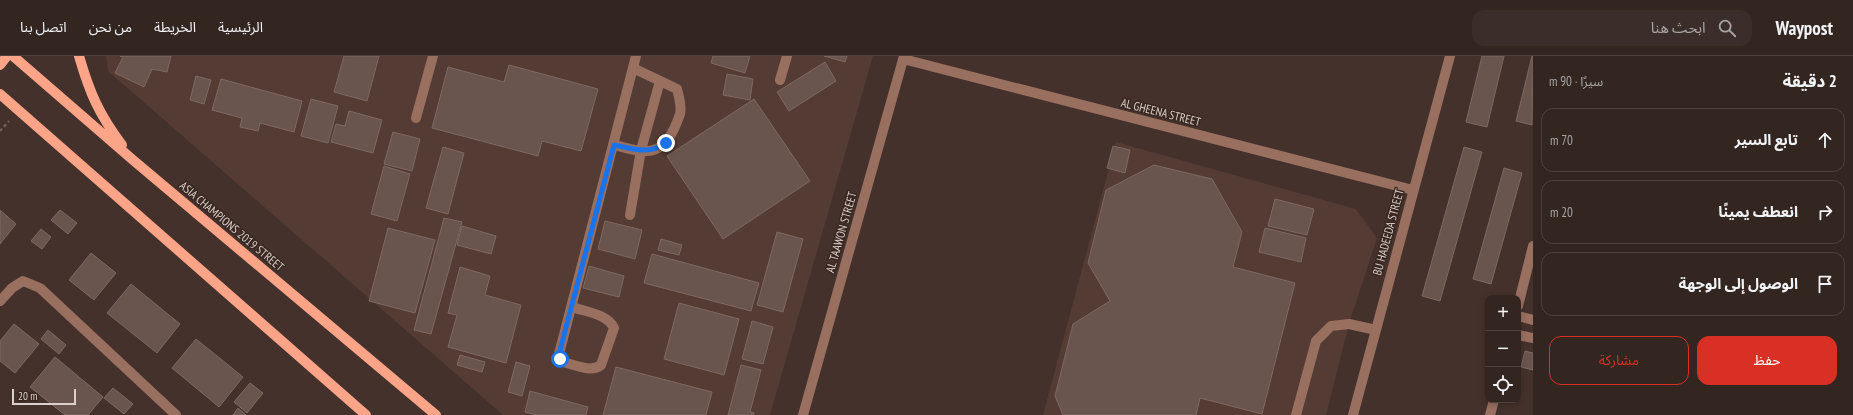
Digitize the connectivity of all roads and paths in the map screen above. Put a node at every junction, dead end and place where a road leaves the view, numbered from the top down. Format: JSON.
{"nodes":[{"id":1,"x":7,"y":56,"type":"edge"},
{"id":2,"x":13,"y":56,"type":"edge"},
{"id":3,"x":79,"y":56,"type":"edge"},
{"id":4,"x":433,"y":56,"type":"edge"},
{"id":5,"x":636,"y":56,"type":"edge"},
{"id":6,"x":786,"y":56,"type":"edge"},
{"id":7,"x":1450,"y":56,"type":"edge"},
{"id":8,"x":903,"y":57,"type":"edge"},
{"id":9,"x":0,"y":65,"type":"edge"},
{"id":10,"x":633,"y":68,"type":"junction"},
{"id":11,"x":780,"y":80,"type":"dead end"},
{"id":12,"x":660,"y":81,"type":"junction"},
{"id":13,"x":0,"y":94,"type":"edge"},
{"id":14,"x":416,"y":118,"type":"dead end"},
{"id":15,"x":614,"y":145,"type":"junction"},
{"id":16,"x":641,"y":150,"type":"junction"},
{"id":17,"x":133,"y":160,"type":"junction"},
{"id":18,"x":1413,"y":190,"type":"junction"},
{"id":19,"x":630,"y":215,"type":"dead end"},
{"id":20,"x":1533,"y":246,"type":"edge"},
{"id":21,"x":1521,"y":295,"type":"edge"},
{"id":22,"x":0,"y":302,"type":"edge"},
{"id":23,"x":572,"y":307,"type":"junction"},
{"id":24,"x":1521,"y":317,"type":"edge"},
{"id":25,"x":1533,"y":320,"type":"edge"},
{"id":26,"x":1376,"y":330,"type":"junction"},
{"id":27,"x":1521,"y":336,"type":"edge"},
{"id":28,"x":1533,"y":338,"type":"edge"},
{"id":29,"x":1493,"y":403,"type":"edge"},
{"id":30,"x":364,"y":414,"type":"edge"},
{"id":31,"x":176,"y":415,"type":"edge"},
{"id":32,"x":436,"y":415,"type":"edge"},
{"id":33,"x":803,"y":415,"type":"edge"},
{"id":34,"x":1296,"y":415,"type":"edge"},
{"id":35,"x":1353,"y":415,"type":"edge"},
{"id":36,"x":1490,"y":415,"type":"edge"}],
"edges":[{"from":1,"to":9,"type":"main road"},
{"from":2,"to":17,"type":"main road","name":"ASIA CHAMPIONS 2019 STREET"},
{"from":3,"to":17,"type":"main road"},
{"from":4,"to":14,"type":"street"},
{"from":5,"to":10,"type":"street"},
{"from":6,"to":11,"type":"street"},
{"from":7,"to":18,"type":"street","name":"BU HADEEDA STREET"},
{"from":8,"to":18,"type":"street","name":"AL GHEENA STREET"},
{"from":8,"to":33,"type":"street","name":"AL TAAWON STREET"},
{"from":10,"to":12,"type":"street"},
{"from":10,"to":15,"type":"street"},
{"from":12,"to":16,"type":"street"},
{"from":12,"to":16,"type":"street"},
{"from":13,"to":30,"type":"main road"},
{"from":15,"to":16,"type":"street"},
{"from":15,"to":23,"type":"street"},
{"from":16,"to":19,"type":"street"},
{"from":17,"to":32,"type":"main road","name":"ASIA CHAMPIONS 2019 STREET"},
{"from":18,"to":26,"type":"street","name":"BU HADEEDA STREET"},
{"from":20,"to":21,"type":"street"},
{"from":22,"to":31,"type":"street"},
{"from":23,"to":23,"type":"street"},
{"from":24,"to":25,"type":"street"},
{"from":26,"to":34,"type":"street"},
{"from":26,"to":35,"type":"street","name":"BU HADEEDA STREET"},
{"from":27,"to":28,"type":"street"},
{"from":29,"to":36,"type":"street"}]}
